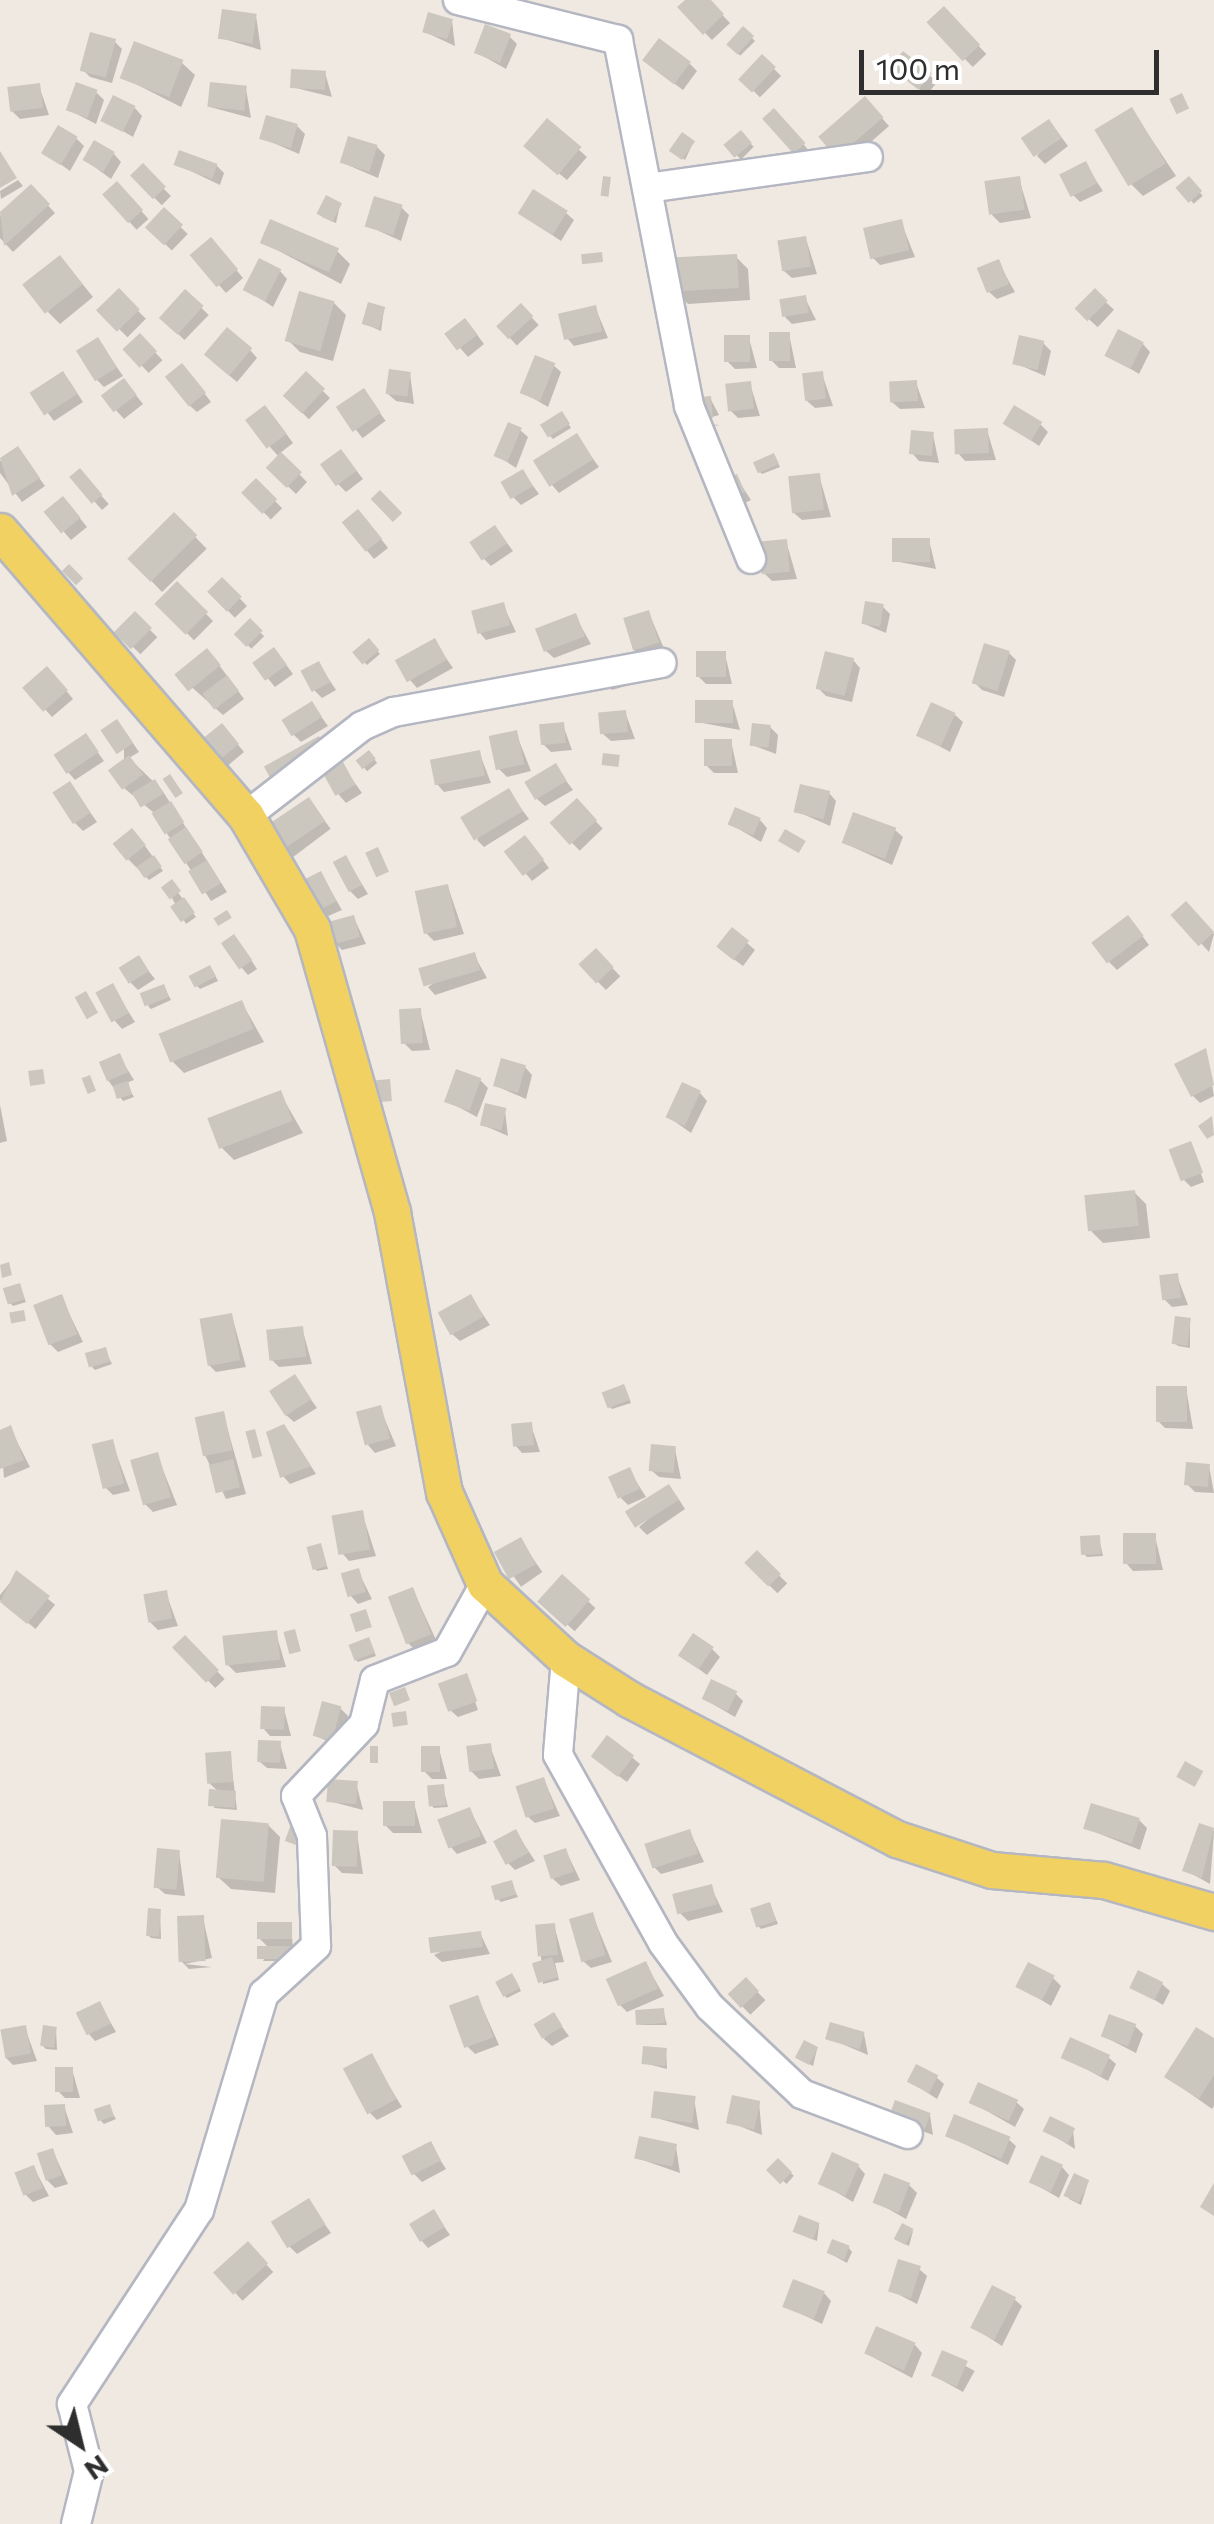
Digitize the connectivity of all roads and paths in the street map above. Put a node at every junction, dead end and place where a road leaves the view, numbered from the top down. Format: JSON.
{"nodes":[{"id":1,"x":458,"y":0,"type":"edge"},
{"id":2,"x":868,"y":157,"type":"dead end"},
{"id":3,"x":648,"y":188,"type":"junction"},
{"id":4,"x":0,"y":531,"type":"edge"},
{"id":5,"x":751,"y":559,"type":"dead end"},
{"id":6,"x":662,"y":663,"type":"dead end"},
{"id":7,"x":246,"y":816,"type":"junction"},
{"id":8,"x":484,"y":1584,"type":"junction"},
{"id":9,"x":566,"y":1659,"type":"junction"},
{"id":10,"x":1214,"y":1912,"type":"edge"},
{"id":11,"x":908,"y":2134,"type":"dead end"},
{"id":12,"x":76,"y":2524,"type":"edge"}],
"edges":[{"from":1,"to":3,"type":"street"},
{"from":2,"to":3,"type":"street"},
{"from":3,"to":5,"type":"street"},
{"from":4,"to":7,"type":"main road"},
{"from":6,"to":7,"type":"street"},
{"from":7,"to":8,"type":"main road"},
{"from":8,"to":9,"type":"main road"},
{"from":8,"to":12,"type":"street"},
{"from":9,"to":10,"type":"main road"},
{"from":9,"to":11,"type":"street"}]}
